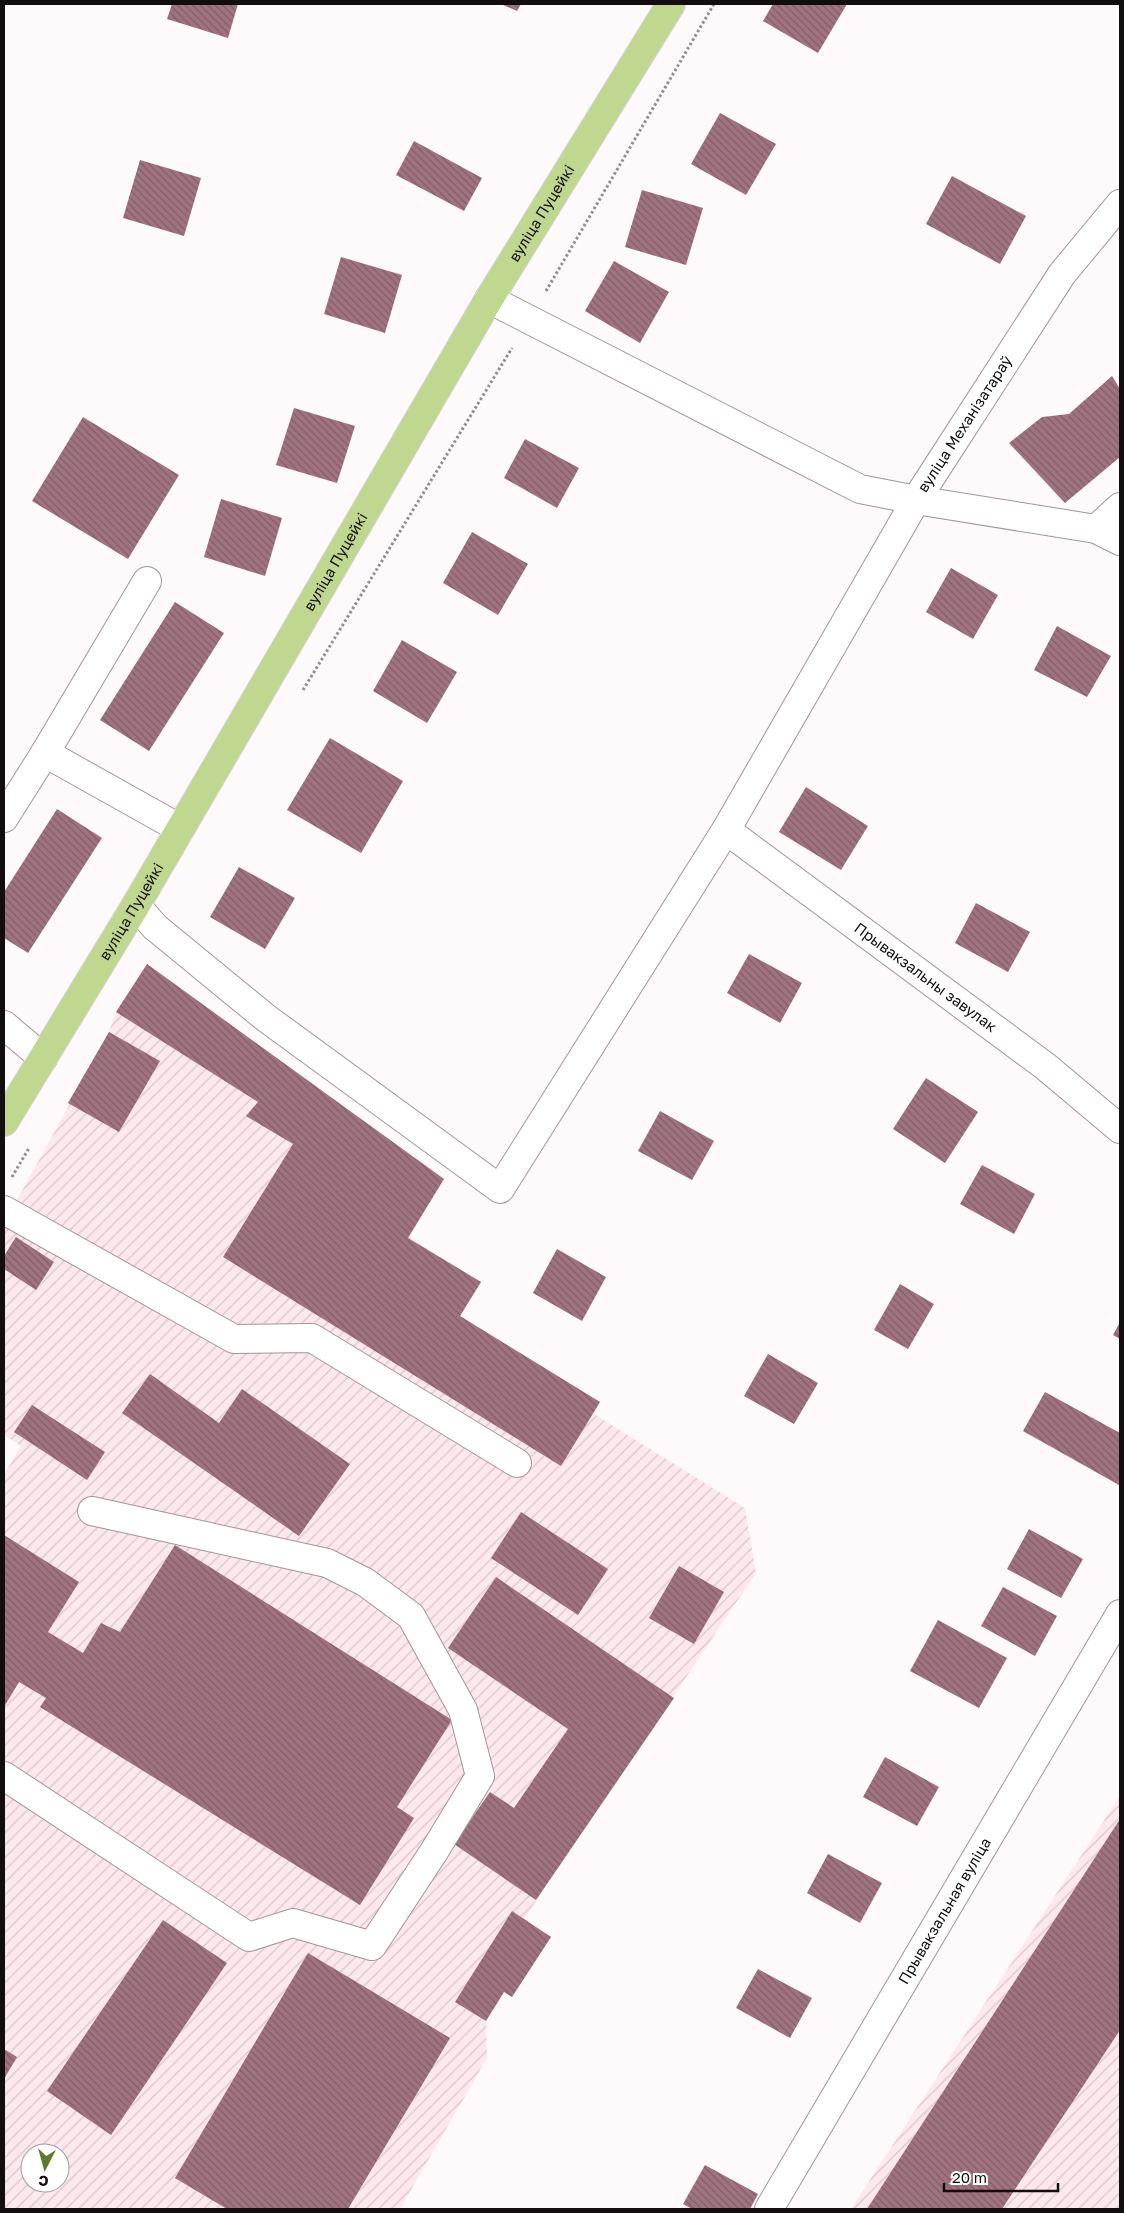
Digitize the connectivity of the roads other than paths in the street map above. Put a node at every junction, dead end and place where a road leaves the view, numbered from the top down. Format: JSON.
{"nodes":[{"id":1,"x":671,"y":4,"type":"edge"},
{"id":2,"x":1120,"y":204,"type":"edge"},
{"id":3,"x":489,"y":299,"type":"junction"},
{"id":4,"x":916,"y":500,"type":"junction"},
{"id":5,"x":1120,"y":507,"type":"edge"},
{"id":6,"x":1096,"y":529,"type":"junction"},
{"id":7,"x":1120,"y":542,"type":"edge"},
{"id":8,"x":147,"y":581,"type":"dead end"},
{"id":9,"x":45,"y":753,"type":"junction"},
{"id":10,"x":4,"y":818,"type":"edge"},
{"id":11,"x":179,"y":828,"type":"junction"},
{"id":12,"x":726,"y":830,"type":"junction"},
{"id":13,"x":136,"y":905,"type":"junction"},
{"id":14,"x":4,"y":1025,"type":"edge"},
{"id":15,"x":43,"y":1058,"type":"junction"},
{"id":16,"x":4,"y":1122,"type":"edge"},
{"id":17,"x":1120,"y":1129,"type":"edge"},
{"id":18,"x":4,"y":1210,"type":"edge"},
{"id":19,"x":517,"y":1463,"type":"dead end"},
{"id":20,"x":92,"y":1511,"type":"dead end"},
{"id":21,"x":1120,"y":1614,"type":"edge"},
{"id":22,"x":4,"y":1776,"type":"edge"},
{"id":23,"x":769,"y":2209,"type":"edge"}],
"edges":[{"from":1,"to":3,"type":"main road","name":"вуліца Пуцейкі"},
{"from":2,"to":4,"type":"street","name":"вуліца Механізатараў"},
{"from":3,"to":4,"type":"street"},
{"from":3,"to":11,"type":"main road","name":"вуліца Пуцейкі"},
{"from":4,"to":6,"type":"street","name":"вуліца Механізатараў"},
{"from":4,"to":12,"type":"street"},
{"from":5,"to":6,"type":"street"},
{"from":6,"to":7,"type":"street","name":"вуліца Механізатараў"},
{"from":8,"to":9,"type":"street"},
{"from":9,"to":10,"type":"street"},
{"from":9,"to":11,"type":"street"},
{"from":11,"to":13,"type":"main road","name":"вуліца Пуцейкі"},
{"from":12,"to":13,"type":"street"},
{"from":12,"to":17,"type":"street","name":"Прывакзальны завулак"},
{"from":13,"to":15,"type":"main road","name":"вуліца Пуцейкі"},
{"from":14,"to":15,"type":"street"},
{"from":15,"to":16,"type":"main road","name":"вуліца Пуцейкі"},
{"from":18,"to":19,"type":"street"},
{"from":20,"to":22,"type":"street"},
{"from":21,"to":23,"type":"street","name":"Прывакзальная вуліца"}]}
